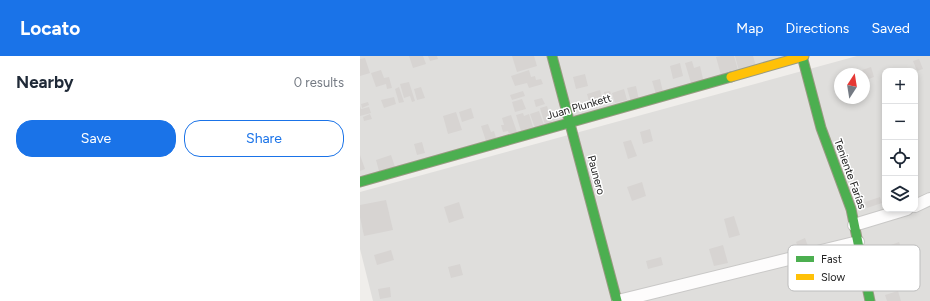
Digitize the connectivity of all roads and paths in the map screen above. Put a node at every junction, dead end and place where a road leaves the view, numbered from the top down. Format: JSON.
{"nodes":[{"id":1,"x":552,"y":56,"type":"edge"},
{"id":2,"x":803,"y":56,"type":"edge"},
{"id":3,"x":569,"y":123,"type":"junction"},
{"id":4,"x":360,"y":182,"type":"edge"},
{"id":5,"x":930,"y":199,"type":"edge"},
{"id":6,"x":918,"y":205,"type":"edge"},
{"id":7,"x":897,"y":212,"type":"edge"},
{"id":8,"x":854,"y":225,"type":"junction"},
{"id":9,"x":858,"y":242,"type":"junction"},
{"id":10,"x":846,"y":245,"type":"edge"},
{"id":11,"x":859,"y":245,"type":"edge"},
{"id":12,"x":788,"y":259,"type":"edge"},
{"id":13,"x":868,"y":291,"type":"edge"},
{"id":14,"x":617,"y":301,"type":"edge"},
{"id":15,"x":870,"y":301,"type":"edge"}],
"edges":[{"from":1,"to":3,"type":"street","name":"Paunero"},
{"from":2,"to":3,"type":"street","name":"Juan Plunkett"},
{"from":2,"to":8,"type":"street","name":"Teniente Farías"},
{"from":3,"to":4,"type":"street","name":"Juan Plunkett"},
{"from":3,"to":14,"type":"street","name":"Paunero"},
{"from":5,"to":6,"type":"street"},
{"from":7,"to":8,"type":"street"},
{"from":8,"to":9,"type":"street","name":"Teniente Farías"},
{"from":9,"to":10,"type":"street"},
{"from":9,"to":11,"type":"street","name":"Teniente Farías"},
{"from":12,"to":14,"type":"street"},
{"from":13,"to":15,"type":"street","name":"Teniente Farías"}]}
